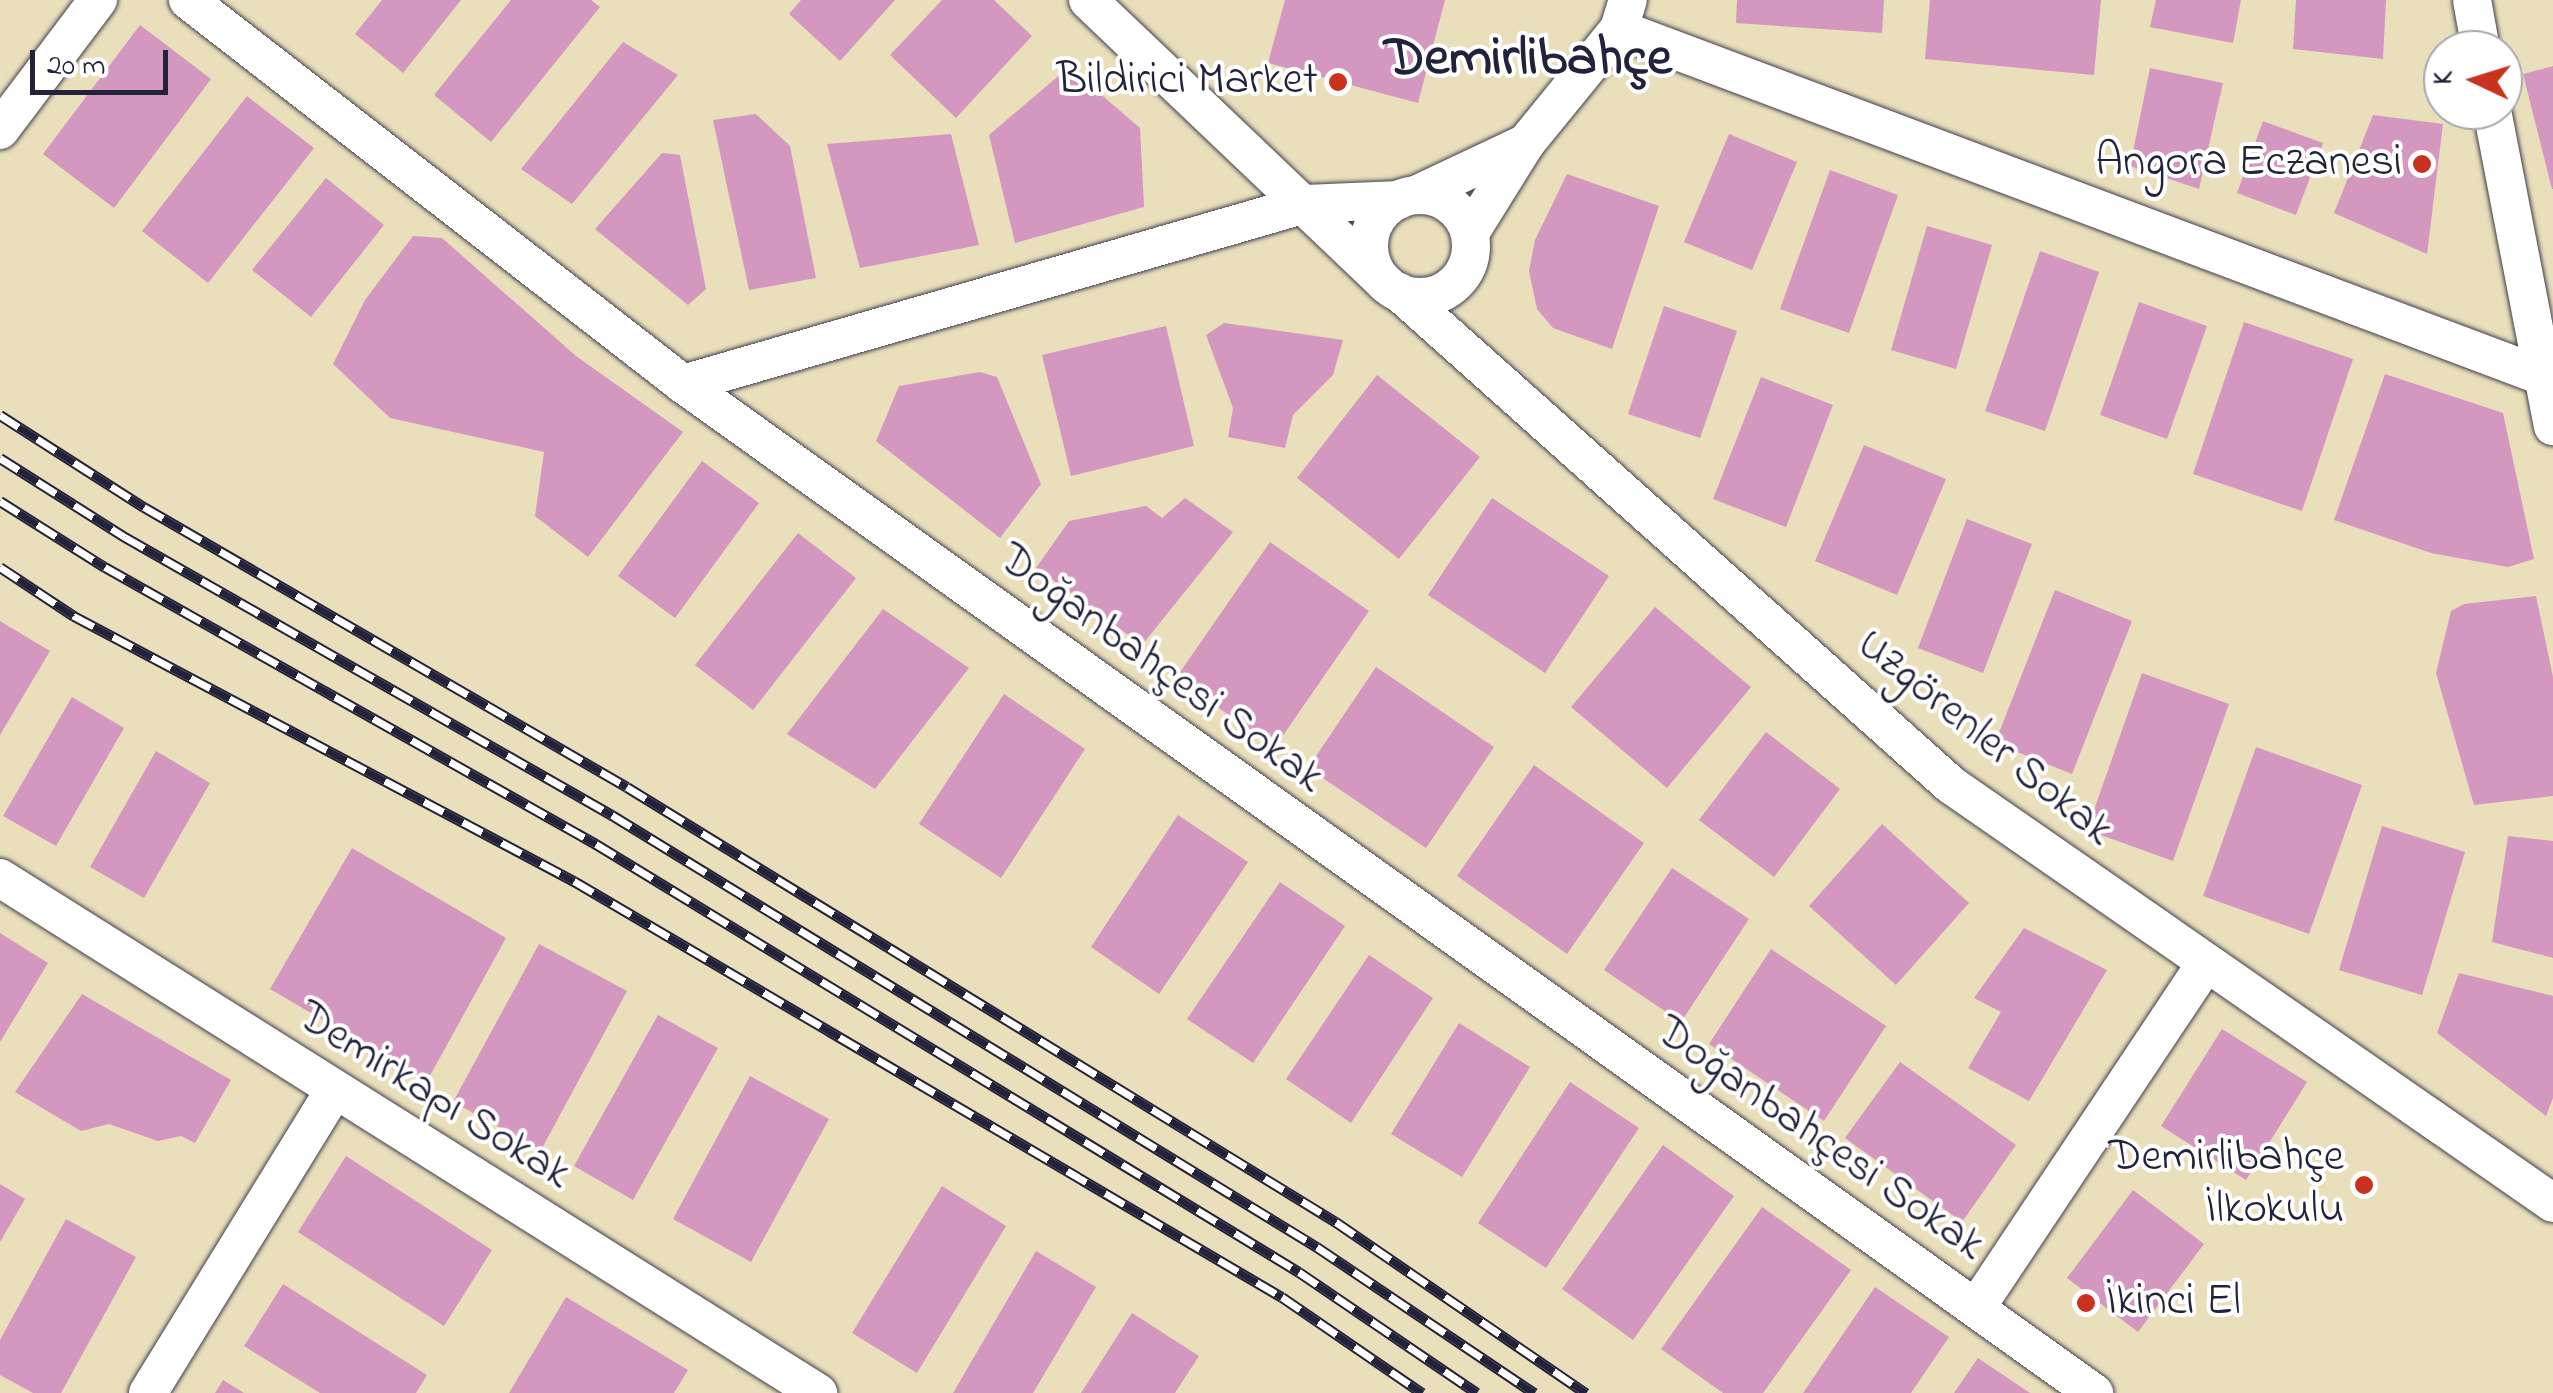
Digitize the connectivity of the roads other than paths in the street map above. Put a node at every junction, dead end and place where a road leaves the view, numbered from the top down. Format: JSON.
{"nodes":[{"id":1,"x":98,"y":0,"type":"edge"},
{"id":2,"x":188,"y":0,"type":"edge"},
{"id":3,"x":1088,"y":0,"type":"edge"},
{"id":4,"x":2472,"y":0,"type":"edge"},
{"id":5,"x":1624,"y":14,"type":"edge"},
{"id":6,"x":2478,"y":30,"type":"edge"},
{"id":7,"x":0,"y":130,"type":"edge"},
{"id":8,"x":2496,"y":130,"type":"edge"},
{"id":9,"x":1526,"y":143,"type":"junction"},
{"id":10,"x":1407,"y":197,"type":"junction"},
{"id":11,"x":1306,"y":204,"type":"junction"},
{"id":12,"x":1468,"y":250,"type":"junction"},
{"id":13,"x":1392,"y":288,"type":"junction"},
{"id":14,"x":1460,"y":350,"type":"junction"},
{"id":15,"x":2547,"y":378,"type":"edge"},
{"id":16,"x":684,"y":384,"type":"junction"},
{"id":17,"x":2553,"y":426,"type":"edge"},
{"id":18,"x":0,"y":878,"type":"edge"},
{"id":19,"x":2204,"y":966,"type":"junction"},
{"id":20,"x":333,"y":1092,"type":"junction"},
{"id":21,"x":2553,"y":1203,"type":"edge"},
{"id":22,"x":1976,"y":1308,"type":"junction"},
{"id":23,"x":148,"y":1393,"type":"edge"},
{"id":24,"x":818,"y":1393,"type":"edge"},
{"id":25,"x":2094,"y":1393,"type":"edge"}],
"edges":[{"from":1,"to":7,"type":"street"},
{"from":2,"to":16,"type":"street","name":"Doğanbahçesi Sokak"},
{"from":3,"to":11,"type":"street","name":"Uzgörenler Sokak"},
{"from":4,"to":6,"type":"street"},
{"from":5,"to":9,"type":"street"},
{"from":5,"to":15,"type":"street"},
{"from":8,"to":15,"type":"street"},
{"from":9,"to":10,"type":"street"},
{"from":9,"to":12,"type":"street"},
{"from":10,"to":11,"type":"street"},
{"from":10,"to":12,"type":"street"},
{"from":10,"to":13,"type":"street"},
{"from":11,"to":13,"type":"street","name":"Uzgörenler Sokak"},
{"from":11,"to":16,"type":"street"},
{"from":12,"to":13,"type":"street"},
{"from":12,"to":14,"type":"street"},
{"from":13,"to":14,"type":"street","name":"Uzgörenler Sokak"},
{"from":14,"to":19,"type":"street","name":"Uzgörenler Sokak"},
{"from":15,"to":17,"type":"street"},
{"from":16,"to":22,"type":"street","name":"Doğanbahçesi Sokak"},
{"from":18,"to":20,"type":"street","name":"Demirkapı Sokak"},
{"from":19,"to":21,"type":"street","name":"Uzgörenler Sokak"},
{"from":19,"to":22,"type":"street"},
{"from":20,"to":23,"type":"street"},
{"from":20,"to":24,"type":"street","name":"Demirkapı Sokak"},
{"from":22,"to":25,"type":"street","name":"Doğanbahçesi Sokak"}]}
